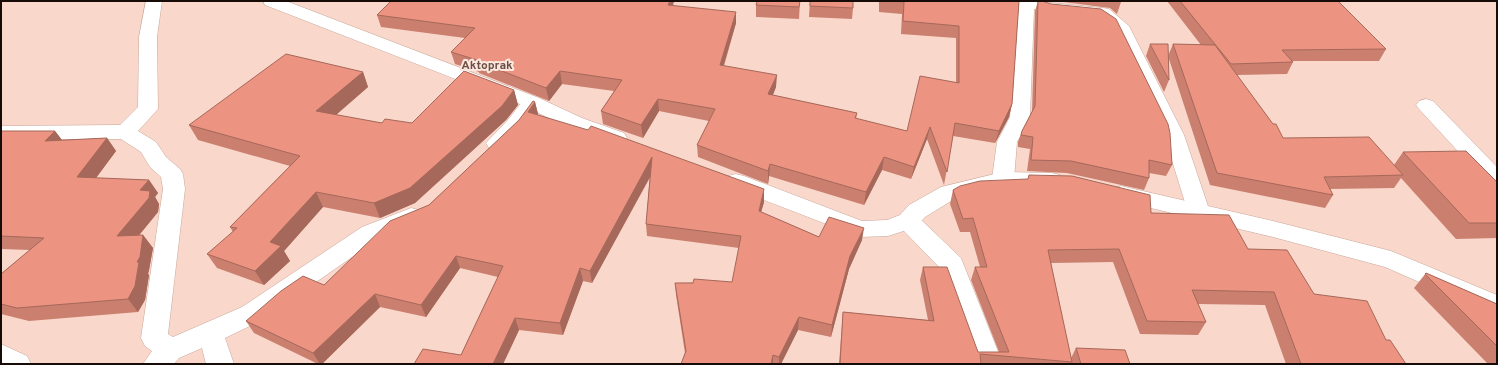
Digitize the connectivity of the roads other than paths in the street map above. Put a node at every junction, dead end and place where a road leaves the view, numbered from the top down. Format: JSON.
{"nodes":[{"id":1,"x":154,"y":1,"type":"edge"},
{"id":2,"x":271,"y":1,"type":"edge"},
{"id":3,"x":1026,"y":1,"type":"edge"},
{"id":4,"x":532,"y":102,"type":"junction"},
{"id":5,"x":1426,"y":105,"type":"dead end"},
{"id":6,"x":125,"y":132,"type":"junction"},
{"id":7,"x":1,"y":133,"type":"edge"},
{"id":8,"x":632,"y":144,"type":"edge"},
{"id":9,"x":479,"y":159,"type":"edge"},
{"id":10,"x":719,"y":175,"type":"edge"},
{"id":11,"x":1003,"y":179,"type":"junction"},
{"id":12,"x":1497,"y":180,"type":"edge"},
{"id":13,"x":1075,"y":183,"type":"edge"},
{"id":14,"x":1098,"y":188,"type":"edge"},
{"id":15,"x":429,"y":206,"type":"edge"},
{"id":16,"x":1200,"y":212,"type":"junction"},
{"id":17,"x":908,"y":221,"type":"junction"},
{"id":18,"x":1497,"y":306,"type":"edge"},
{"id":19,"x":210,"y":333,"type":"junction"},
{"id":20,"x":1,"y":355,"type":"edge"},
{"id":21,"x":163,"y":357,"type":"edge"},
{"id":22,"x":17,"y":364,"type":"edge"},
{"id":23,"x":220,"y":364,"type":"edge"},
{"id":24,"x":989,"y":364,"type":"edge"}],
"edges":[{"from":1,"to":6,"type":"street"},
{"from":2,"to":4,"type":"street"},
{"from":3,"to":11,"type":"street"},
{"from":3,"to":16,"type":"street"},
{"from":4,"to":8,"type":"street"},
{"from":4,"to":9,"type":"street"},
{"from":5,"to":12,"type":"street"},
{"from":6,"to":7,"type":"street"},
{"from":6,"to":21,"type":"street"},
{"from":10,"to":17,"type":"street"},
{"from":11,"to":13,"type":"street"},
{"from":11,"to":17,"type":"street"},
{"from":14,"to":16,"type":"street"},
{"from":15,"to":19,"type":"street"},
{"from":16,"to":18,"type":"street"},
{"from":17,"to":24,"type":"street"},
{"from":19,"to":21,"type":"street"},
{"from":19,"to":23,"type":"street"},
{"from":20,"to":22,"type":"street"}]}
